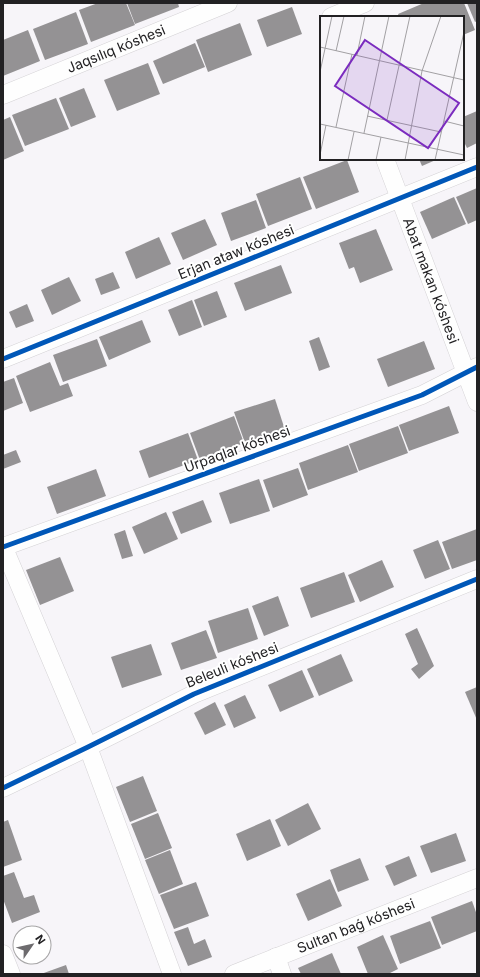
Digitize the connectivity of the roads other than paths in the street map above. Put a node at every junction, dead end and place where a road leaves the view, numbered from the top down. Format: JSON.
{"nodes":[{"id":1,"x":228,"y":3,"type":"edge"},
{"id":2,"x":326,"y":3,"type":"edge"},
{"id":3,"x":365,"y":3,"type":"edge"},
{"id":4,"x":331,"y":16,"type":"edge"},
{"id":5,"x":333,"y":16,"type":"edge"},
{"id":6,"x":3,"y":95,"type":"edge"},
{"id":7,"x":385,"y":160,"type":"edge"},
{"id":8,"x":477,"y":167,"type":"edge"},
{"id":9,"x":400,"y":198,"type":"junction"},
{"id":10,"x":3,"y":359,"type":"edge"},
{"id":11,"x":472,"y":369,"type":"edge"},
{"id":12,"x":477,"y":402,"type":"edge"},
{"id":13,"x":3,"y":546,"type":"edge"},
{"id":14,"x":477,"y":579,"type":"edge"},
{"id":15,"x":88,"y":747,"type":"junction"},
{"id":16,"x":3,"y":788,"type":"edge"},
{"id":17,"x":477,"y":878,"type":"edge"},
{"id":18,"x":3,"y":954,"type":"edge"},
{"id":19,"x":276,"y":957,"type":"junction"},
{"id":20,"x":11,"y":974,"type":"edge"},
{"id":21,"x":172,"y":974,"type":"edge"},
{"id":22,"x":234,"y":974,"type":"edge"},
{"id":23,"x":282,"y":974,"type":"edge"}],
"edges":[{"from":1,"to":6,"type":"street","name":"Jaqsılıq kóshesi"},
{"from":2,"to":4,"type":"street"},
{"from":3,"to":5,"type":"street"},
{"from":7,"to":9,"type":"street","name":"Abat makan kóshesi"},
{"from":8,"to":9,"type":"street","name":"Erjan ataw kóshesi"},
{"from":9,"to":10,"type":"street","name":"Erjan ataw kóshesi"},
{"from":9,"to":11,"type":"street","name":"Abat makan kóshesi"},
{"from":11,"to":12,"type":"street","name":"Abat makan kóshesi"},
{"from":11,"to":13,"type":"street","name":"Urpaqlar kóshesi"},
{"from":13,"to":15,"type":"street"},
{"from":14,"to":15,"type":"street","name":"Beleuli kóshesi"},
{"from":15,"to":16,"type":"street","name":"Beleuli kóshesi"},
{"from":15,"to":21,"type":"street"},
{"from":17,"to":19,"type":"street","name":"Sultan baǵ kóshesi"},
{"from":18,"to":20,"type":"street"},
{"from":19,"to":22,"type":"street","name":"Sultan baǵ kóshesi"},
{"from":19,"to":23,"type":"street"}]}
